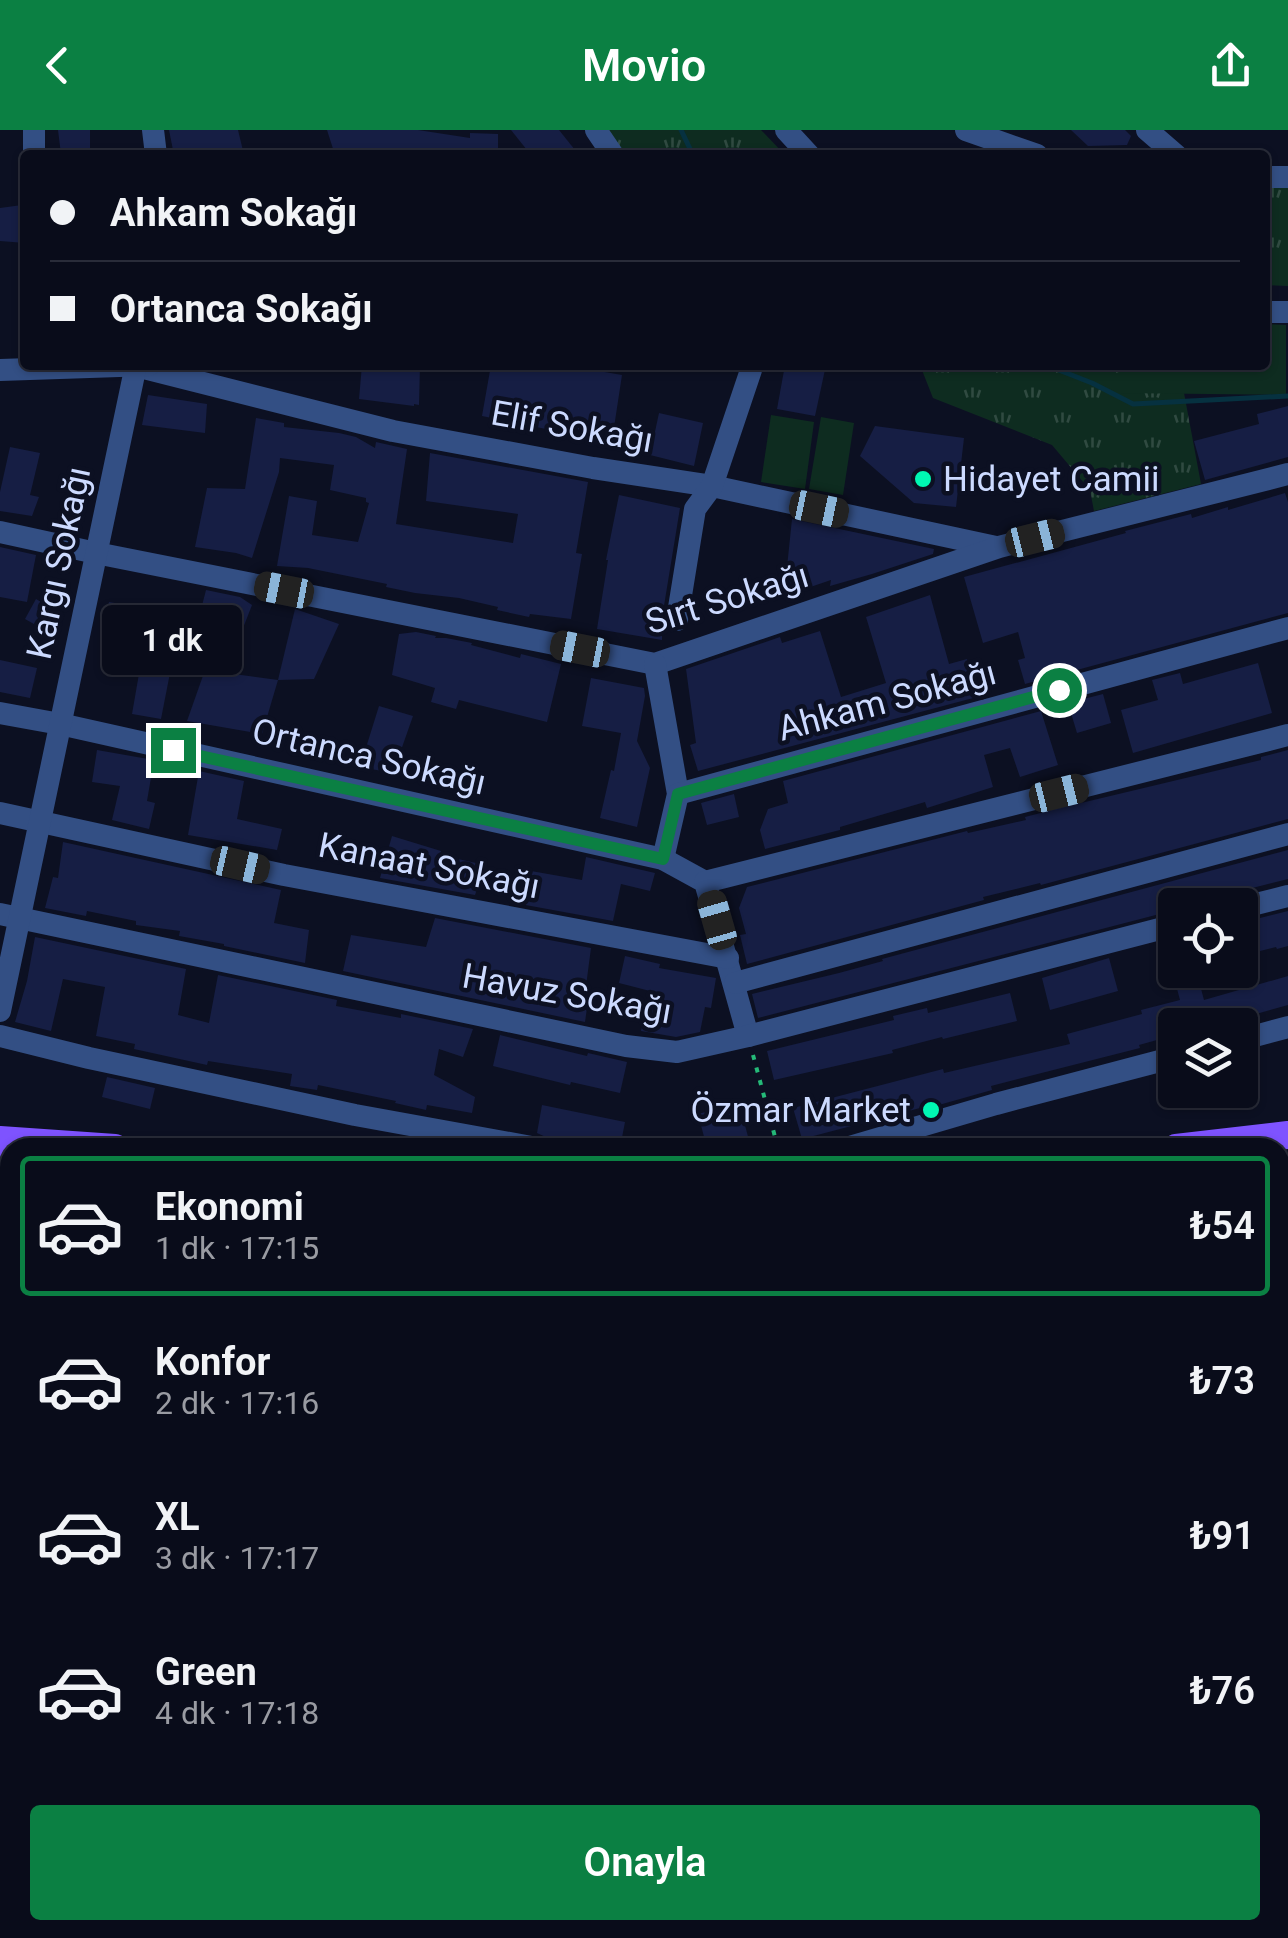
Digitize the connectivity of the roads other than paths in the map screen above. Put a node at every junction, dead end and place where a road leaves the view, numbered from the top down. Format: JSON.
{"nodes":[{"id":1,"x":786,"y":130,"type":"edge"},
{"id":2,"x":966,"y":130,"type":"edge"},
{"id":3,"x":1147,"y":130,"type":"edge"},
{"id":4,"x":804,"y":150,"type":"edge"},
{"id":5,"x":1023,"y":150,"type":"edge"},
{"id":6,"x":1170,"y":150,"type":"edge"},
{"id":7,"x":135,"y":370,"type":"edge"},
{"id":8,"x":156,"y":370,"type":"edge"},
{"id":9,"x":751,"y":370,"type":"edge"},
{"id":10,"x":1288,"y":474,"type":"edge"},
{"id":11,"x":712,"y":486,"type":"junction"},
{"id":12,"x":0,"y":532,"type":"edge"},
{"id":13,"x":999,"y":547,"type":"junction"},
{"id":14,"x":96,"y":553,"type":"junction"},
{"id":15,"x":677,"y":620,"type":"dead end"},
{"id":16,"x":1288,"y":628,"type":"edge"},
{"id":17,"x":655,"y":664,"type":"junction"},
{"id":18,"x":0,"y":713,"type":"edge"},
{"id":19,"x":60,"y":724,"type":"junction"},
{"id":20,"x":1288,"y":735,"type":"edge"},
{"id":21,"x":678,"y":794,"type":"junction"},
{"id":22,"x":0,"y":814,"type":"edge"},
{"id":23,"x":40,"y":821,"type":"junction"},
{"id":24,"x":1288,"y":834,"type":"edge"},
{"id":25,"x":663,"y":859,"type":"junction"},
{"id":26,"x":706,"y":882,"type":"junction"},
{"id":27,"x":1288,"y":896,"type":"edge"},
{"id":28,"x":1258,"y":904,"type":"edge"},
{"id":29,"x":10,"y":915,"type":"edge"},
{"id":30,"x":1158,"y":929,"type":"edge"},
{"id":31,"x":728,"y":958,"type":"junction"},
{"id":32,"x":734,"y":982,"type":"junction"},
{"id":33,"x":0,"y":1011,"type":"edge"},
{"id":34,"x":1288,"y":1028,"type":"edge"},
{"id":35,"x":0,"y":1036,"type":"edge"},
{"id":36,"x":748,"y":1036,"type":"junction"},
{"id":37,"x":1258,"y":1036,"type":"edge"},
{"id":38,"x":1158,"y":1061,"type":"edge"},
{"id":39,"x":1288,"y":1135,"type":"edge"},
{"id":40,"x":482,"y":1138,"type":"edge"},
{"id":41,"x":880,"y":1138,"type":"edge"},
{"id":42,"x":1262,"y":1138,"type":"edge"}],
"edges":[{"from":1,"to":4,"type":"street"},
{"from":2,"to":5,"type":"street"},
{"from":3,"to":6,"type":"street"},
{"from":7,"to":14,"type":"street","name":"Kargı Sokağı"},
{"from":8,"to":11,"type":"street","name":"Elif Sokağı"},
{"from":9,"to":11,"type":"street"},
{"from":10,"to":13,"type":"street","name":"Sırt Sokağı"},
{"from":11,"to":13,"type":"street","name":"Elif Sokağı"},
{"from":11,"to":15,"type":"street"},
{"from":12,"to":14,"type":"street","name":"Sırt Sokağı"},
{"from":13,"to":17,"type":"street","name":"Sırt Sokağı"},
{"from":14,"to":17,"type":"street","name":"Sırt Sokağı"},
{"from":14,"to":19,"type":"street","name":"Kargı Sokağı"},
{"from":16,"to":21,"type":"street","name":"Ahkam Sokağı"},
{"from":17,"to":21,"type":"street"},
{"from":18,"to":19,"type":"street","name":"Ortanca Sokağı"},
{"from":19,"to":23,"type":"street","name":"Kargı Sokağı"},
{"from":19,"to":25,"type":"street","name":"Ortanca Sokağı"},
{"from":20,"to":26,"type":"street"},
{"from":21,"to":25,"type":"street"},
{"from":22,"to":23,"type":"street","name":"Kanaat Sokağı"},
{"from":23,"to":29,"type":"street","name":"Kargı Sokağı"},
{"from":23,"to":31,"type":"street","name":"Kanaat Sokağı"},
{"from":24,"to":32,"type":"street"},
{"from":25,"to":26,"type":"street","name":"Ortanca Sokağı"},
{"from":26,"to":31,"type":"street"},
{"from":27,"to":28,"type":"street"},
{"from":29,"to":33,"type":"street","name":"Kargı Sokağı"},
{"from":29,"to":36,"type":"street","name":"Havuz Sokağı"},
{"from":30,"to":36,"type":"street","name":"Havuz Sokağı"},
{"from":31,"to":32,"type":"street"},
{"from":32,"to":36,"type":"street"},
{"from":34,"to":37,"type":"street"},
{"from":35,"to":40,"type":"street"},
{"from":38,"to":41,"type":"street"},
{"from":39,"to":42,"type":"main road"}]}
